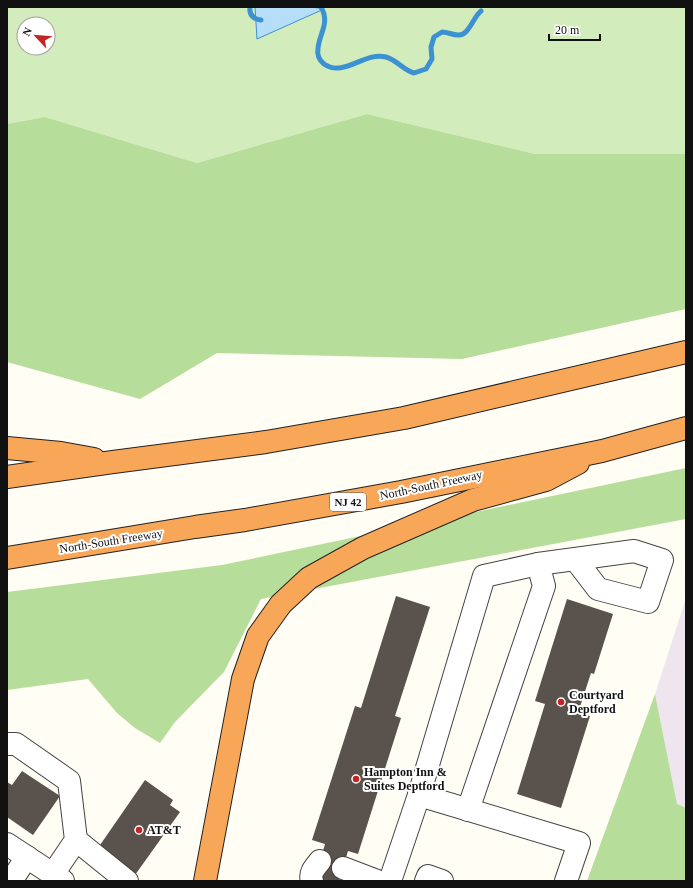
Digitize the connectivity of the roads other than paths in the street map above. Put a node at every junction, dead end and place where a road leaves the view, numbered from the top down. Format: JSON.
{"nodes":[{"id":1,"x":686,"y":352,"type":"edge"},
{"id":2,"x":686,"y":428,"type":"edge"},
{"id":3,"x":7,"y":448,"type":"edge"},
{"id":4,"x":602,"y":451,"type":"junction"},
{"id":5,"x":113,"y":462,"type":"junction"},
{"id":6,"x":7,"y":477,"type":"edge"},
{"id":7,"x":7,"y":558,"type":"edge"},
{"id":8,"x":575,"y":559,"type":"dead end"},
{"id":9,"x":538,"y":564,"type":"junction"},
{"id":10,"x":7,"y":744,"type":"edge"},
{"id":11,"x":419,"y":794,"type":"junction"},
{"id":12,"x":468,"y":810,"type":"junction"},
{"id":13,"x":76,"y":840,"type":"junction"},
{"id":14,"x":7,"y":844,"type":"edge"},
{"id":15,"x":27,"y":857,"type":"junction"},
{"id":16,"x":320,"y":861,"type":"dead end"},
{"id":17,"x":343,"y":868,"type":"dead end"},
{"id":18,"x":58,"y":878,"type":"edge"},
{"id":19,"x":11,"y":881,"type":"edge"},
{"id":20,"x":127,"y":881,"type":"edge"},
{"id":21,"x":204,"y":881,"type":"edge"},
{"id":22,"x":312,"y":881,"type":"edge"},
{"id":23,"x":377,"y":881,"type":"edge"},
{"id":24,"x":390,"y":881,"type":"edge"},
{"id":25,"x":426,"y":881,"type":"edge"},
{"id":26,"x":442,"y":881,"type":"edge"},
{"id":27,"x":566,"y":881,"type":"edge"}],
"edges":[{"from":1,"to":5,"type":"highway"},
{"from":2,"to":4,"type":"highway","name":"North-South Freeway","number":"NJ 42"},
{"from":3,"to":5,"type":"highway"},
{"from":4,"to":7,"type":"highway","name":"North-South Freeway","number":"NJ 42"},
{"from":4,"to":21,"type":"highway"},
{"from":5,"to":6,"type":"highway"},
{"from":8,"to":9,"type":"lane"},
{"from":9,"to":11,"type":"lane"},
{"from":9,"to":12,"type":"lane"},
{"from":10,"to":13,"type":"lane"},
{"from":11,"to":12,"type":"lane"},
{"from":11,"to":24,"type":"lane"},
{"from":12,"to":27,"type":"lane"},
{"from":13,"to":18,"type":"lane"},
{"from":13,"to":20,"type":"lane"},
{"from":14,"to":15,"type":"lane"},
{"from":15,"to":18,"type":"lane"},
{"from":15,"to":19,"type":"lane"},
{"from":16,"to":22,"type":"lane"},
{"from":17,"to":23,"type":"lane"},
{"from":25,"to":26,"type":"lane"}]}
